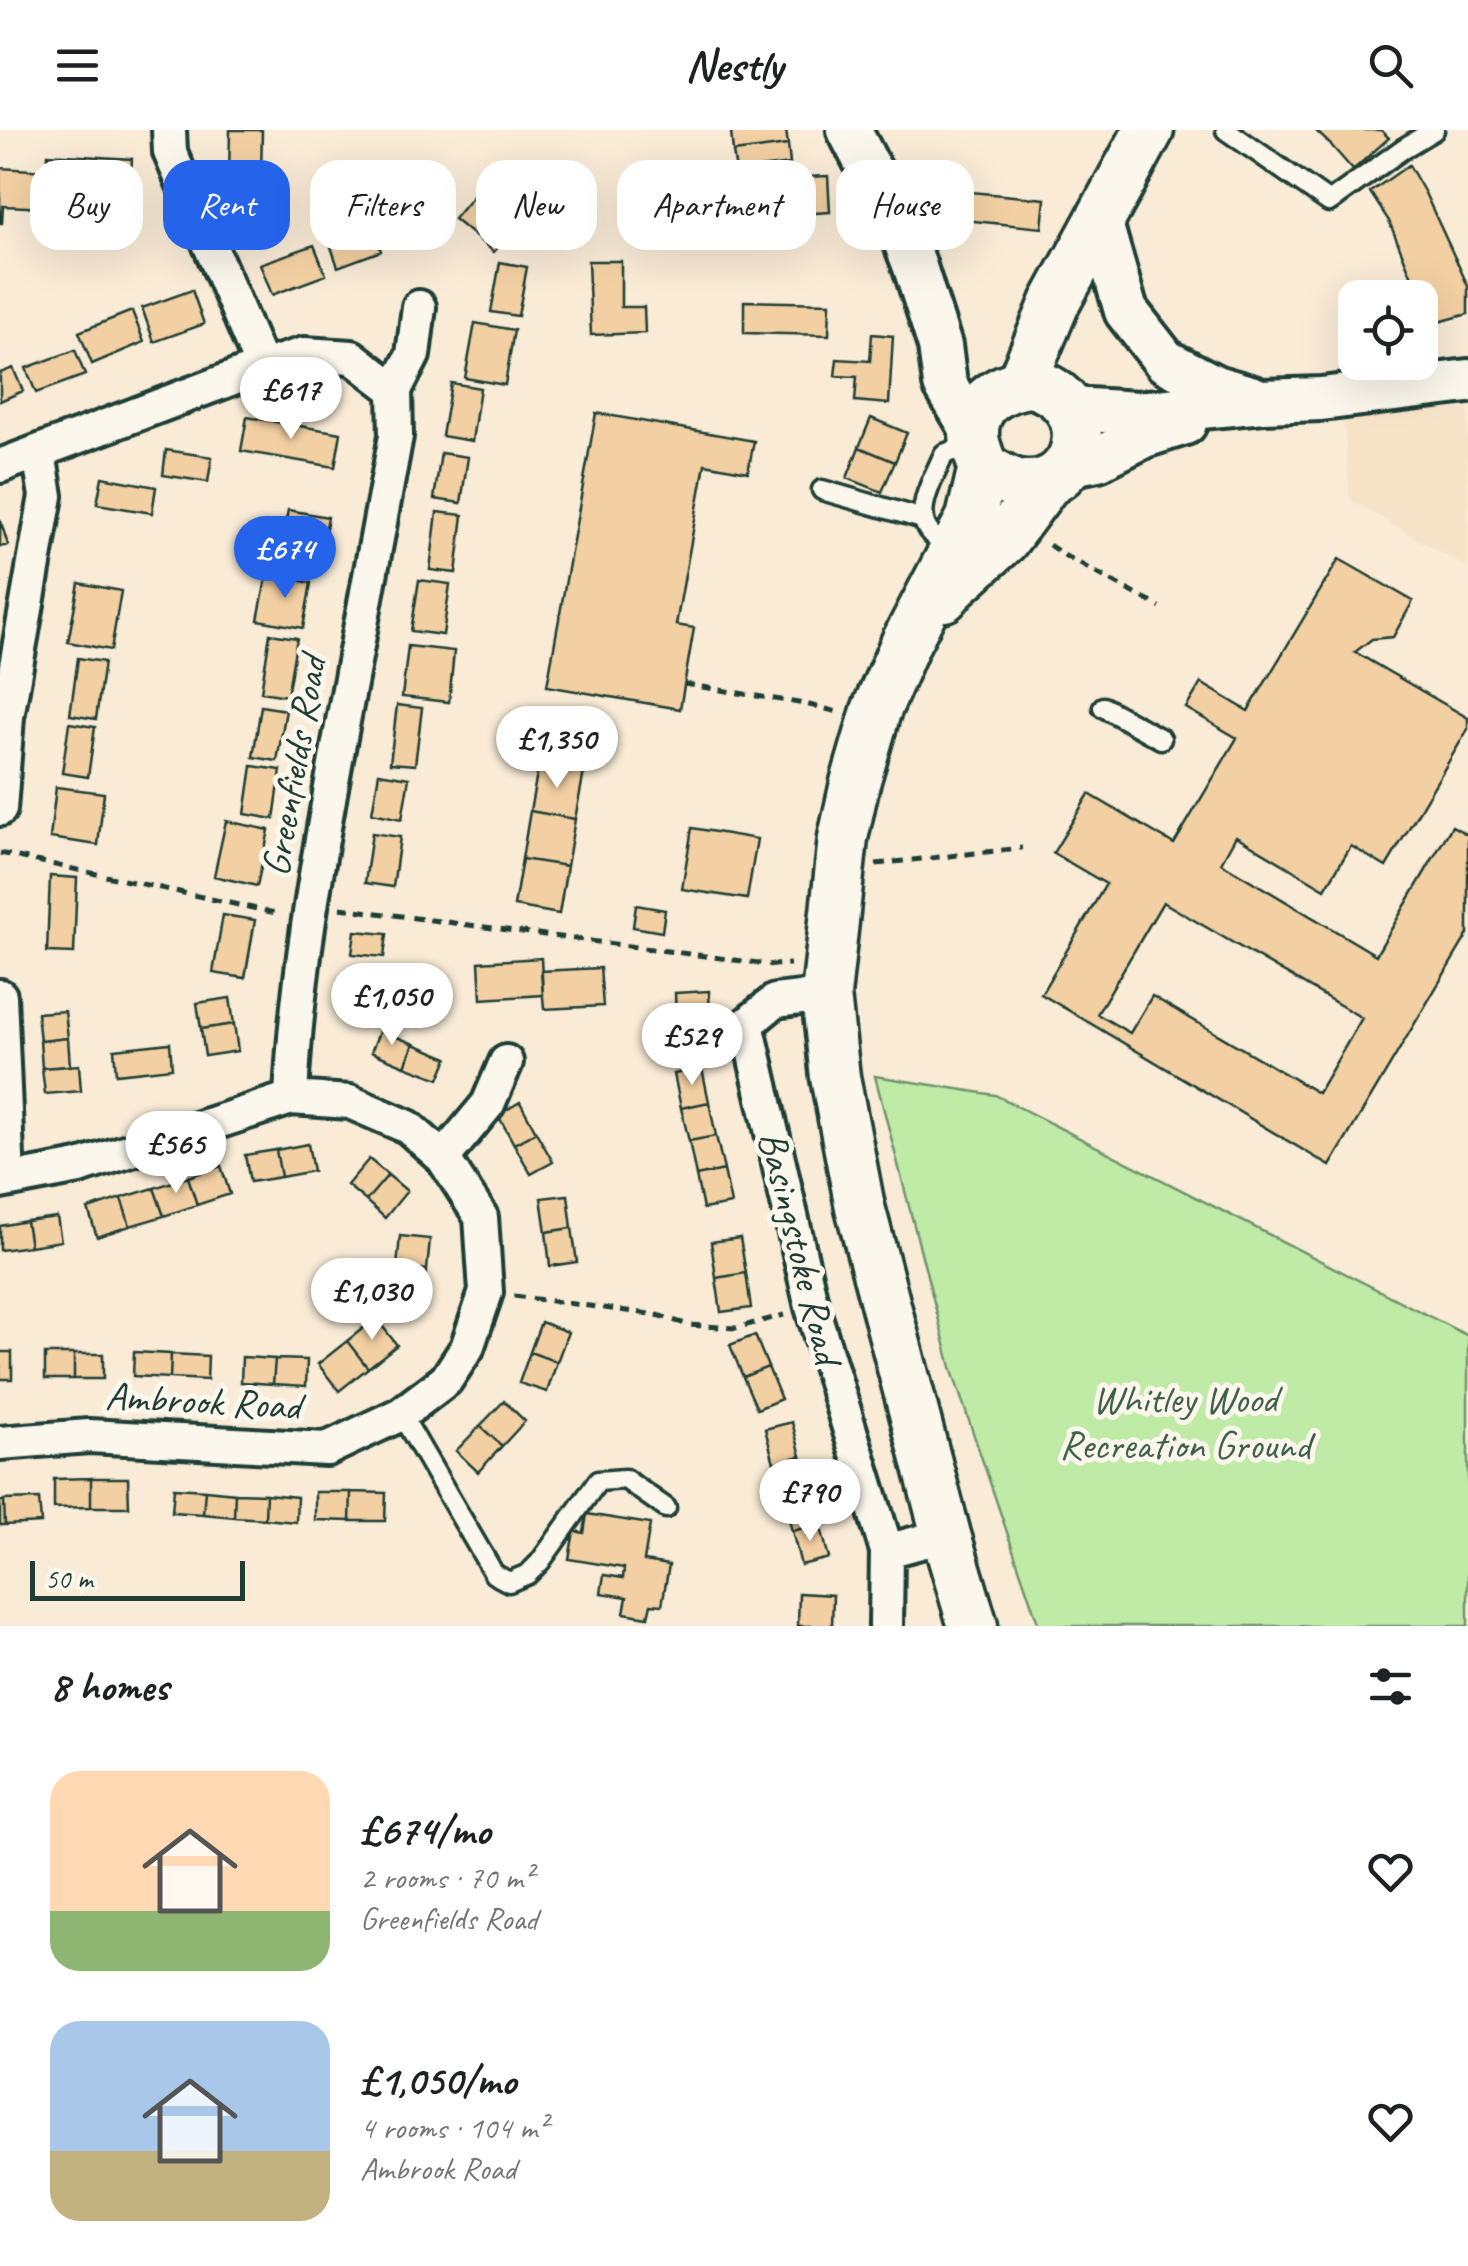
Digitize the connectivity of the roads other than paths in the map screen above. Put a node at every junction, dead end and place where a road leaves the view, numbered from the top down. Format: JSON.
{"nodes":[{"id":1,"x":169,"y":130,"type":"edge"},
{"id":2,"x":849,"y":130,"type":"edge"},
{"id":3,"x":1149,"y":130,"type":"edge"},
{"id":4,"x":1226,"y":130,"type":"edge"},
{"id":5,"x":1434,"y":130,"type":"edge"},
{"id":6,"x":1100,"y":220,"type":"junction"},
{"id":7,"x":418,"y":307,"type":"dead end"},
{"id":8,"x":262,"y":367,"type":"junction"},
{"id":9,"x":1468,"y":381,"type":"edge"},
{"id":10,"x":395,"y":390,"type":"junction"},
{"id":11,"x":1253,"y":403,"type":"junction"},
{"id":12,"x":1011,"y":418,"type":"junction"},
{"id":13,"x":39,"y":453,"type":"junction"},
{"id":14,"x":0,"y":466,"type":"edge"},
{"id":15,"x":1057,"y":473,"type":"junction"},
{"id":16,"x":822,"y":490,"type":"dead end"},
{"id":17,"x":938,"y":535,"type":"junction"},
{"id":18,"x":906,"y":642,"type":"junction"},
{"id":19,"x":1103,"y":707,"type":"dead end"},
{"id":20,"x":1162,"y":740,"type":"dead end"},
{"id":21,"x":0,"y":810,"type":"edge"},
{"id":22,"x":827,"y":978,"type":"junction"},
{"id":23,"x":0,"y":996,"type":"edge"},
{"id":24,"x":506,"y":1062,"type":"dead end"},
{"id":25,"x":292,"y":1098,"type":"junction"},
{"id":26,"x":443,"y":1158,"type":"junction"},
{"id":27,"x":4,"y":1181,"type":"edge"},
{"id":28,"x":402,"y":1414,"type":"junction"},
{"id":29,"x":0,"y":1443,"type":"edge"},
{"id":30,"x":666,"y":1508,"type":"dead end"},
{"id":31,"x":946,"y":1535,"type":"junction"},
{"id":32,"x":888,"y":1552,"type":"junction"},
{"id":33,"x":886,"y":1626,"type":"edge"},
{"id":34,"x":973,"y":1626,"type":"edge"}],
"edges":[{"from":1,"to":8,"type":"street"},
{"from":2,"to":12,"type":"street"},
{"from":3,"to":6,"type":"main road","name":"Basingstoke Road"},
{"from":4,"to":5,"type":"lane"},
{"from":6,"to":11,"type":"street"},
{"from":6,"to":12,"type":"main road","name":"Basingstoke Road"},
{"from":7,"to":10,"type":"street","name":"Greenfields Road"},
{"from":8,"to":10,"type":"street"},
{"from":8,"to":13,"type":"street"},
{"from":9,"to":11,"type":"street"},
{"from":10,"to":25,"type":"street","name":"Greenfields Road"},
{"from":11,"to":12,"type":"street"},
{"from":11,"to":15,"type":"street"},
{"from":12,"to":15,"type":"main road"},
{"from":12,"to":15,"type":"main road"},
{"from":12,"to":17,"type":"main road","name":"Basingstoke Road"},
{"from":13,"to":14,"type":"street"},
{"from":13,"to":21,"type":"street"},
{"from":15,"to":18,"type":"main road","name":"Basingstoke Road"},
{"from":16,"to":17,"type":"lane"},
{"from":17,"to":18,"type":"main road","name":"Basingstoke Road"},
{"from":18,"to":22,"type":"main road","name":"Basingstoke Road"},
{"from":19,"to":20,"type":"lane"},
{"from":22,"to":31,"type":"main road","name":"Basingstoke Road"},
{"from":22,"to":32,"type":"street","name":"Basingstoke Road"},
{"from":23,"to":27,"type":"street"},
{"from":24,"to":26,"type":"street"},
{"from":25,"to":26,"type":"street","name":"Ambrook Road"},
{"from":25,"to":27,"type":"street","name":"Ambrook Road"},
{"from":26,"to":28,"type":"street","name":"Ambrook Road"},
{"from":28,"to":29,"type":"street","name":"Ambrook Road"},
{"from":28,"to":30,"type":"lane"},
{"from":31,"to":32,"type":"street"},
{"from":31,"to":34,"type":"main road","name":"Basingstoke Road"},
{"from":32,"to":33,"type":"street","name":"Basingstoke Road"}]}
